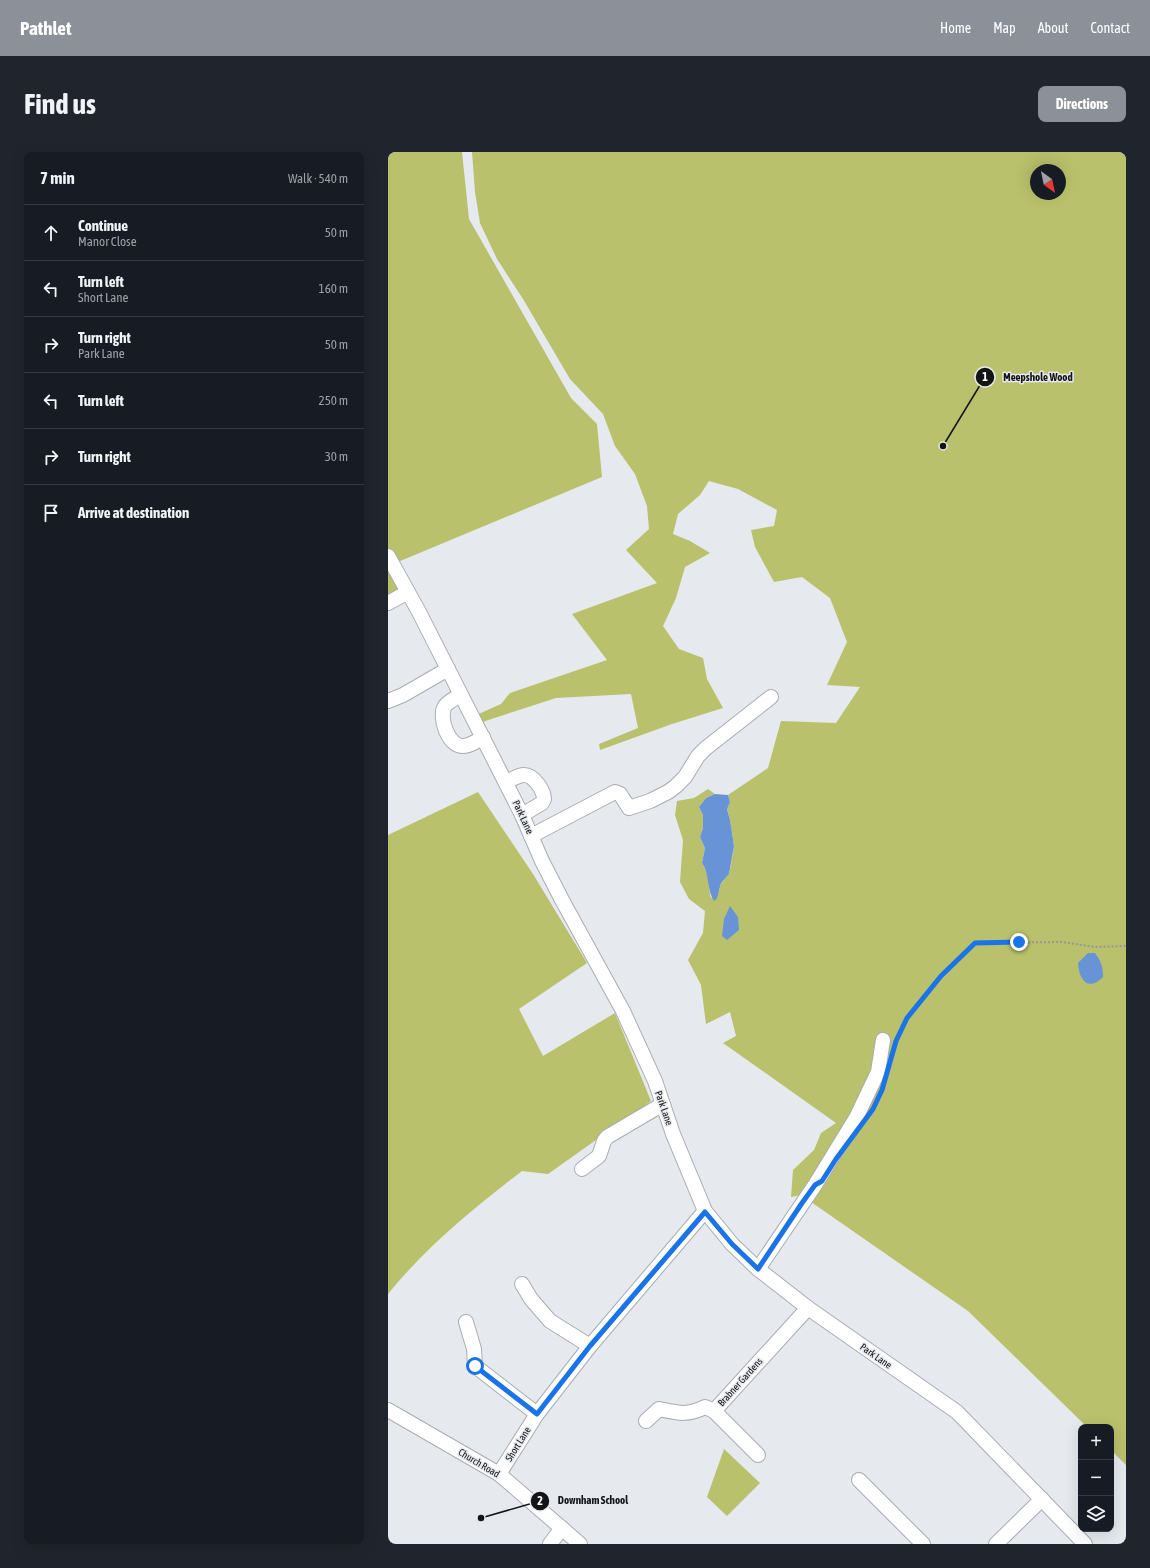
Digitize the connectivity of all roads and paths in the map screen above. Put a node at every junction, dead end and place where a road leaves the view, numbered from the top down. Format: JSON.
{"nodes":[{"id":1,"x":388,"y":556,"type":"edge"},
{"id":2,"x":408,"y":592,"type":"junction"},
{"id":3,"x":388,"y":603,"type":"edge"},
{"id":4,"x":448,"y":669,"type":"junction"},
{"id":5,"x":460,"y":695,"type":"junction"},
{"id":6,"x":771,"y":697,"type":"dead end"},
{"id":7,"x":388,"y":701,"type":"edge"},
{"id":8,"x":483,"y":737,"type":"junction"},
{"id":9,"x":506,"y":782,"type":"junction"},
{"id":10,"x":522,"y":815,"type":"junction"},
{"id":11,"x":531,"y":836,"type":"junction"},
{"id":12,"x":1126,"y":946,"type":"edge"},
{"id":13,"x":889,"y":1044,"type":"joint"},
{"id":14,"x":663,"y":1104,"type":"junction"},
{"id":15,"x":582,"y":1169,"type":"dead end"},
{"id":16,"x":705,"y":1212,"type":"junction"},
{"id":17,"x":758,"y":1269,"type":"junction"},
{"id":18,"x":522,"y":1284,"type":"dead end"},
{"id":19,"x":808,"y":1308,"type":"junction"},
{"id":20,"x":466,"y":1322,"type":"dead end"},
{"id":21,"x":590,"y":1346,"type":"junction"},
{"id":22,"x":388,"y":1410,"type":"edge"},
{"id":23,"x":714,"y":1411,"type":"junction"},
{"id":24,"x":537,"y":1414,"type":"junction"},
{"id":25,"x":646,"y":1421,"type":"dead end"},
{"id":26,"x":758,"y":1455,"type":"dead end"},
{"id":27,"x":499,"y":1474,"type":"junction"},
{"id":28,"x":859,"y":1480,"type":"dead end"},
{"id":29,"x":1042,"y":1499,"type":"junction"},
{"id":30,"x":562,"y":1528,"type":"junction"},
{"id":31,"x":550,"y":1544,"type":"edge"},
{"id":32,"x":580,"y":1544,"type":"edge"},
{"id":33,"x":923,"y":1544,"type":"edge"},
{"id":34,"x":996,"y":1544,"type":"edge"},
{"id":35,"x":1085,"y":1544,"type":"edge"}],
"edges":[{"from":1,"to":2,"type":"street","name":"Park Lane"},
{"from":2,"to":3,"type":"street"},
{"from":2,"to":4,"type":"street","name":"Park Lane"},
{"from":4,"to":5,"type":"street","name":"Park Lane"},
{"from":4,"to":7,"type":"street"},
{"from":5,"to":8,"type":"street","name":"Park Lane"},
{"from":5,"to":8,"type":"street"},
{"from":6,"to":11,"type":"street"},
{"from":8,"to":9,"type":"street","name":"Park Lane"},
{"from":9,"to":10,"type":"street","name":"Park Lane"},
{"from":9,"to":10,"type":"street"},
{"from":10,"to":11,"type":"street","name":"Park Lane"},
{"from":11,"to":14,"type":"street","name":"Park Lane"},
{"from":12,"to":13,"type":"path"},
{"from":13,"to":17,"type":"street"},
{"from":14,"to":15,"type":"street"},
{"from":14,"to":16,"type":"street","name":"Park Lane"},
{"from":16,"to":17,"type":"street","name":"Park Lane"},
{"from":16,"to":21,"type":"street","name":"Short Lane"},
{"from":17,"to":19,"type":"street","name":"Park Lane"},
{"from":18,"to":21,"type":"street"},
{"from":19,"to":23,"type":"street","name":"Brabner Gardens"},
{"from":19,"to":29,"type":"street","name":"Park Lane"},
{"from":20,"to":24,"type":"street"},
{"from":21,"to":24,"type":"street","name":"Short Lane"},
{"from":22,"to":27,"type":"street","name":"Church Road"},
{"from":23,"to":25,"type":"street"},
{"from":23,"to":26,"type":"street","name":"Brabner Gardens"},
{"from":24,"to":27,"type":"street","name":"Short Lane"},
{"from":27,"to":30,"type":"street","name":"Church Road"},
{"from":28,"to":33,"type":"street"},
{"from":29,"to":34,"type":"street"},
{"from":29,"to":35,"type":"street","name":"Park Lane"},
{"from":30,"to":31,"type":"street"},
{"from":30,"to":32,"type":"street","name":"Church Road"}]}
